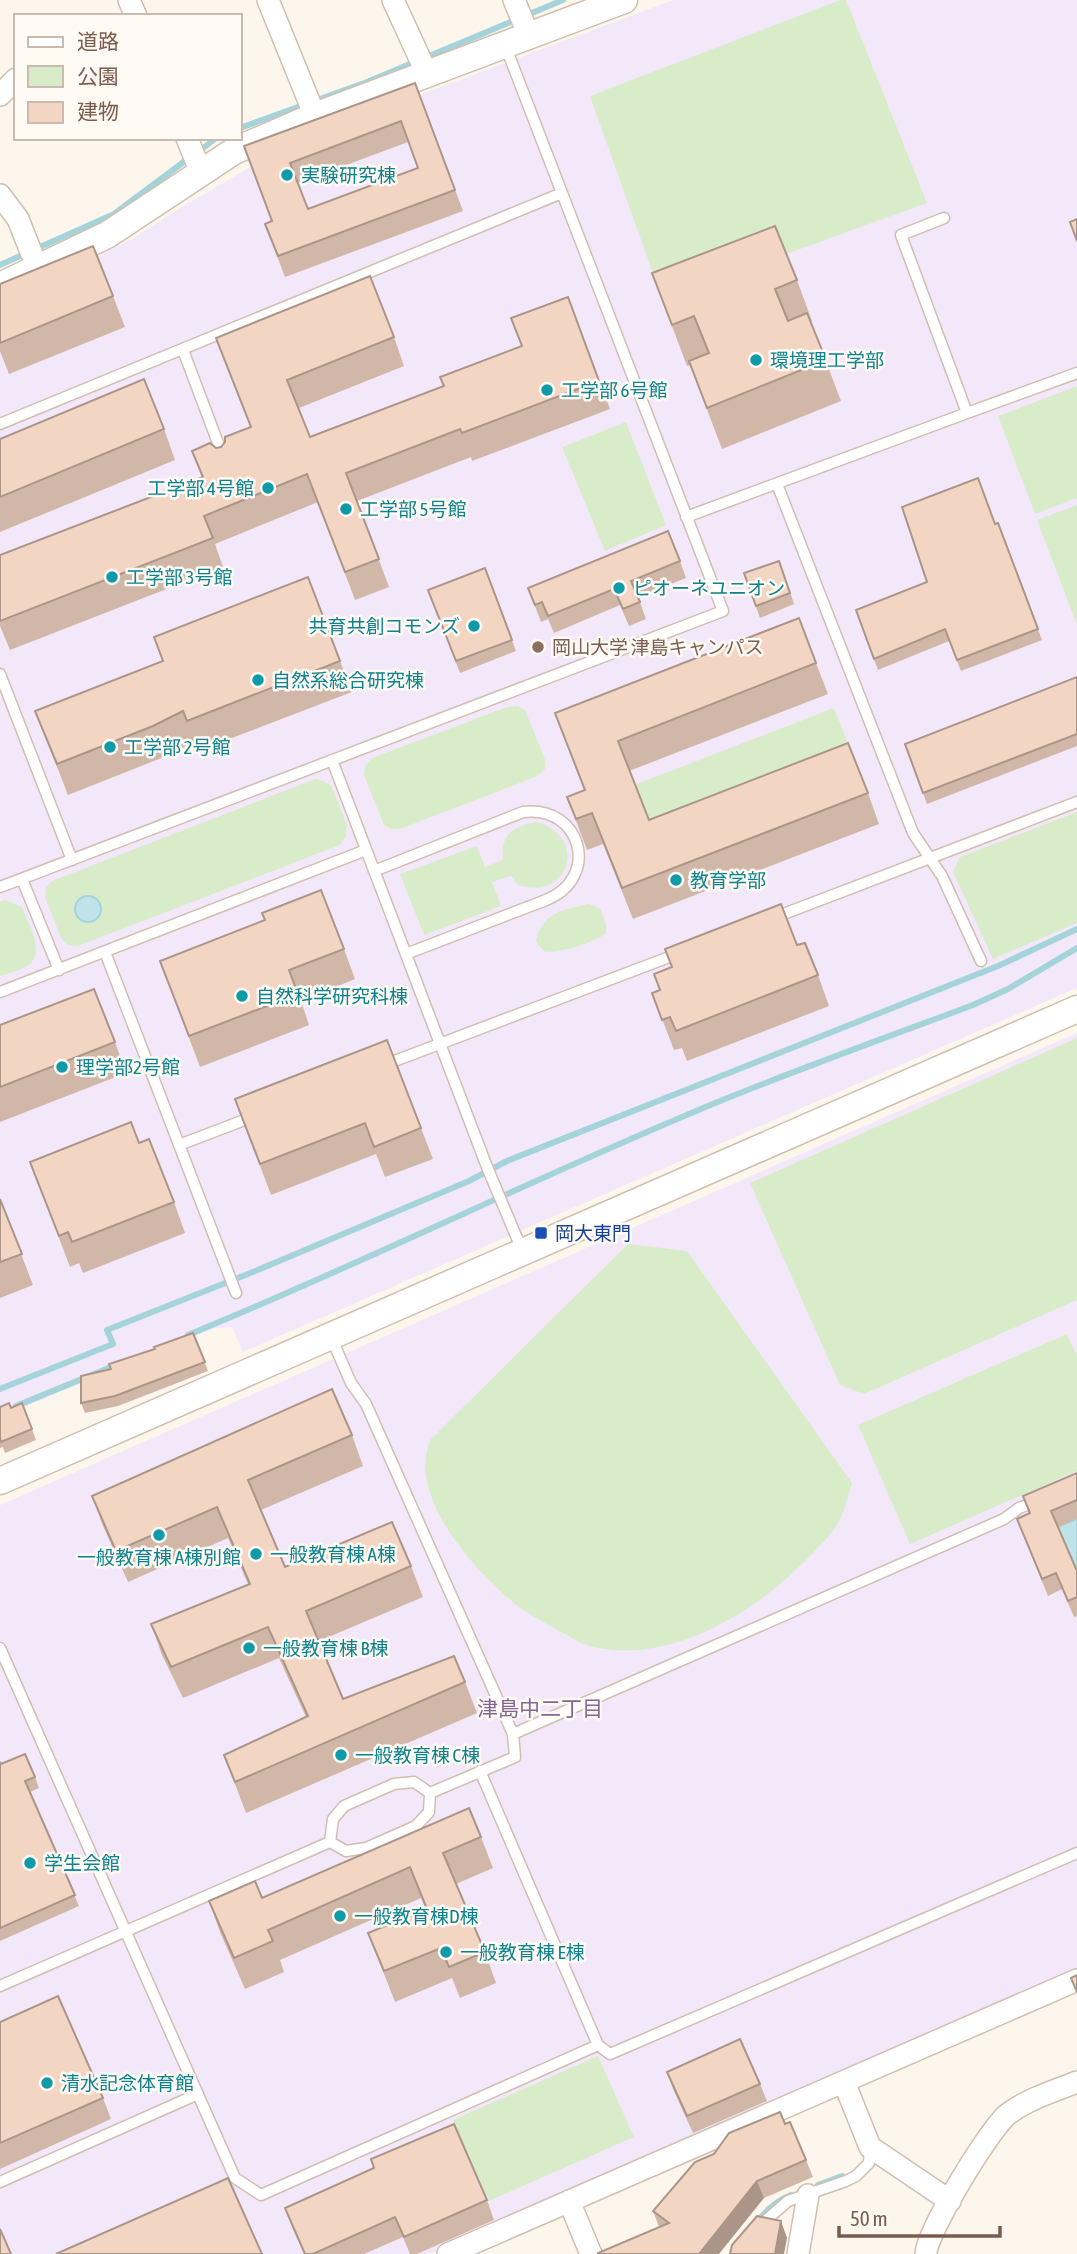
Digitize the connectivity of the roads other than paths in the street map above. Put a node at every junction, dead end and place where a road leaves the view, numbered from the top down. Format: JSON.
{"nodes":[{"id":1,"x":268,"y":0,"type":"edge"},
{"id":2,"x":393,"y":0,"type":"edge"},
{"id":3,"x":624,"y":0,"type":"edge"},
{"id":4,"x":518,"y":24,"type":"edge"},
{"id":5,"x":423,"y":65,"type":"junction"},
{"id":6,"x":14,"y":81,"type":"edge"},
{"id":7,"x":0,"y":95,"type":"edge"},
{"id":8,"x":311,"y":107,"type":"junction"},
{"id":9,"x":194,"y":156,"type":"edge"},
{"id":10,"x":562,"y":193,"type":"junction"},
{"id":11,"x":0,"y":195,"type":"edge"},
{"id":12,"x":944,"y":218,"type":"dead end"},
{"id":13,"x":32,"y":256,"type":"junction"},
{"id":14,"x":0,"y":286,"type":"edge"},
{"id":15,"x":183,"y":350,"type":"junction"},
{"id":16,"x":1077,"y":373,"type":"edge"},
{"id":17,"x":967,"y":413,"type":"junction"},
{"id":18,"x":0,"y":424,"type":"edge"},
{"id":19,"x":228,"y":469,"type":"edge"},
{"id":20,"x":777,"y":484,"type":"junction"},
{"id":21,"x":686,"y":517,"type":"junction"},
{"id":22,"x":0,"y":674,"type":"edge"},
{"id":23,"x":332,"y":760,"type":"junction"},
{"id":24,"x":1077,"y":803,"type":"edge"},
{"id":25,"x":366,"y":850,"type":"junction"},
{"id":26,"x":72,"y":860,"type":"junction"},
{"id":27,"x":930,"y":860,"type":"junction"},
{"id":28,"x":374,"y":871,"type":"junction"},
{"id":29,"x":22,"y":879,"type":"junction"},
{"id":30,"x":0,"y":887,"type":"edge"},
{"id":31,"x":762,"y":923,"type":"edge"},
{"id":32,"x":685,"y":951,"type":"edge"},
{"id":33,"x":104,"y":952,"type":"junction"},
{"id":34,"x":406,"y":954,"type":"junction"},
{"id":35,"x":981,"y":961,"type":"dead end"},
{"id":36,"x":59,"y":970,"type":"junction"},
{"id":37,"x":0,"y":992,"type":"edge"},
{"id":38,"x":1077,"y":1009,"type":"edge"},
{"id":39,"x":440,"y":1043,"type":"junction"},
{"id":40,"x":378,"y":1068,"type":"edge"},
{"id":41,"x":266,"y":1111,"type":"edge"},
{"id":42,"x":179,"y":1145,"type":"junction"},
{"id":43,"x":522,"y":1251,"type":"junction"},
{"id":44,"x":232,"y":1284,"type":"dead end"},
{"id":45,"x":330,"y":1336,"type":"junction"},
{"id":46,"x":0,"y":1481,"type":"edge"},
{"id":47,"x":1054,"y":1494,"type":"edge"},
{"id":48,"x":0,"y":1648,"type":"edge"},
{"id":49,"x":513,"y":1734,"type":"junction"},
{"id":50,"x":480,"y":1771,"type":"junction"},
{"id":51,"x":430,"y":1793,"type":"junction"},
{"id":52,"x":330,"y":1842,"type":"junction"},
{"id":53,"x":1077,"y":1853,"type":"edge"},
{"id":54,"x":125,"y":1931,"type":"junction"},
{"id":55,"x":1077,"y":1980,"type":"edge"},
{"id":56,"x":0,"y":1986,"type":"edge"},
{"id":57,"x":598,"y":2045,"type":"junction"},
{"id":58,"x":1077,"y":2082,"type":"edge"},
{"id":59,"x":846,"y":2088,"type":"junction"},
{"id":60,"x":198,"y":2094,"type":"junction"},
{"id":61,"x":870,"y":2147,"type":"junction"},
{"id":62,"x":0,"y":2182,"type":"edge"},
{"id":63,"x":808,"y":2195,"type":"junction"},
{"id":64,"x":950,"y":2201,"type":"junction"},
{"id":65,"x":572,"y":2207,"type":"junction"},
{"id":66,"x":752,"y":2234,"type":"edge"},
{"id":67,"x":448,"y":2254,"type":"edge"},
{"id":68,"x":591,"y":2254,"type":"edge"},
{"id":69,"x":798,"y":2254,"type":"edge"},
{"id":70,"x":926,"y":2254,"type":"edge"}],
"edges":[{"from":1,"to":8,"type":"street"},
{"from":2,"to":5,"type":"street"},
{"from":3,"to":4,"type":"street"},
{"from":4,"to":5,"type":"street"},
{"from":4,"to":10,"type":"lane"},
{"from":5,"to":8,"type":"street"},
{"from":6,"to":7,"type":"street"},
{"from":8,"to":9,"type":"street"},
{"from":9,"to":13,"type":"street"},
{"from":10,"to":15,"type":"lane"},
{"from":10,"to":21,"type":"lane"},
{"from":11,"to":13,"type":"street"},
{"from":12,"to":17,"type":"lane"},
{"from":13,"to":14,"type":"street"},
{"from":15,"to":18,"type":"lane"},
{"from":15,"to":19,"type":"lane"},
{"from":16,"to":17,"type":"lane"},
{"from":17,"to":20,"type":"lane"},
{"from":20,"to":21,"type":"lane"},
{"from":20,"to":27,"type":"lane"},
{"from":21,"to":23,"type":"lane"},
{"from":22,"to":26,"type":"lane"},
{"from":23,"to":25,"type":"lane"},
{"from":23,"to":26,"type":"lane"},
{"from":24,"to":27,"type":"lane"},
{"from":25,"to":28,"type":"lane"},
{"from":25,"to":33,"type":"lane"},
{"from":26,"to":29,"type":"lane"},
{"from":27,"to":31,"type":"lane"},
{"from":27,"to":35,"type":"lane"},
{"from":28,"to":34,"type":"lane"},
{"from":28,"to":34,"type":"lane"},
{"from":29,"to":30,"type":"lane"},
{"from":29,"to":36,"type":"lane"},
{"from":32,"to":39,"type":"lane"},
{"from":33,"to":36,"type":"lane"},
{"from":33,"to":42,"type":"lane"},
{"from":34,"to":39,"type":"lane"},
{"from":36,"to":37,"type":"lane"},
{"from":38,"to":43,"type":"street"},
{"from":39,"to":40,"type":"lane"},
{"from":39,"to":43,"type":"lane"},
{"from":41,"to":42,"type":"lane"},
{"from":42,"to":44,"type":"lane"},
{"from":43,"to":45,"type":"street"},
{"from":45,"to":46,"type":"street"},
{"from":45,"to":49,"type":"lane"},
{"from":47,"to":49,"type":"lane"},
{"from":48,"to":54,"type":"lane"},
{"from":49,"to":50,"type":"lane"},
{"from":50,"to":51,"type":"lane"},
{"from":50,"to":57,"type":"lane"},
{"from":51,"to":52,"type":"lane"},
{"from":51,"to":52,"type":"lane"},
{"from":52,"to":54,"type":"lane"},
{"from":53,"to":57,"type":"lane"},
{"from":54,"to":56,"type":"lane"},
{"from":54,"to":60,"type":"lane"},
{"from":55,"to":59,"type":"street"},
{"from":57,"to":60,"type":"lane"},
{"from":58,"to":64,"type":"street"},
{"from":59,"to":61,"type":"street"},
{"from":59,"to":65,"type":"street"},
{"from":60,"to":62,"type":"lane"},
{"from":61,"to":63,"type":"lane"},
{"from":61,"to":64,"type":"street"},
{"from":63,"to":66,"type":"lane"},
{"from":63,"to":69,"type":"street"},
{"from":64,"to":70,"type":"street"},
{"from":65,"to":67,"type":"street"},
{"from":65,"to":68,"type":"street"}]}
